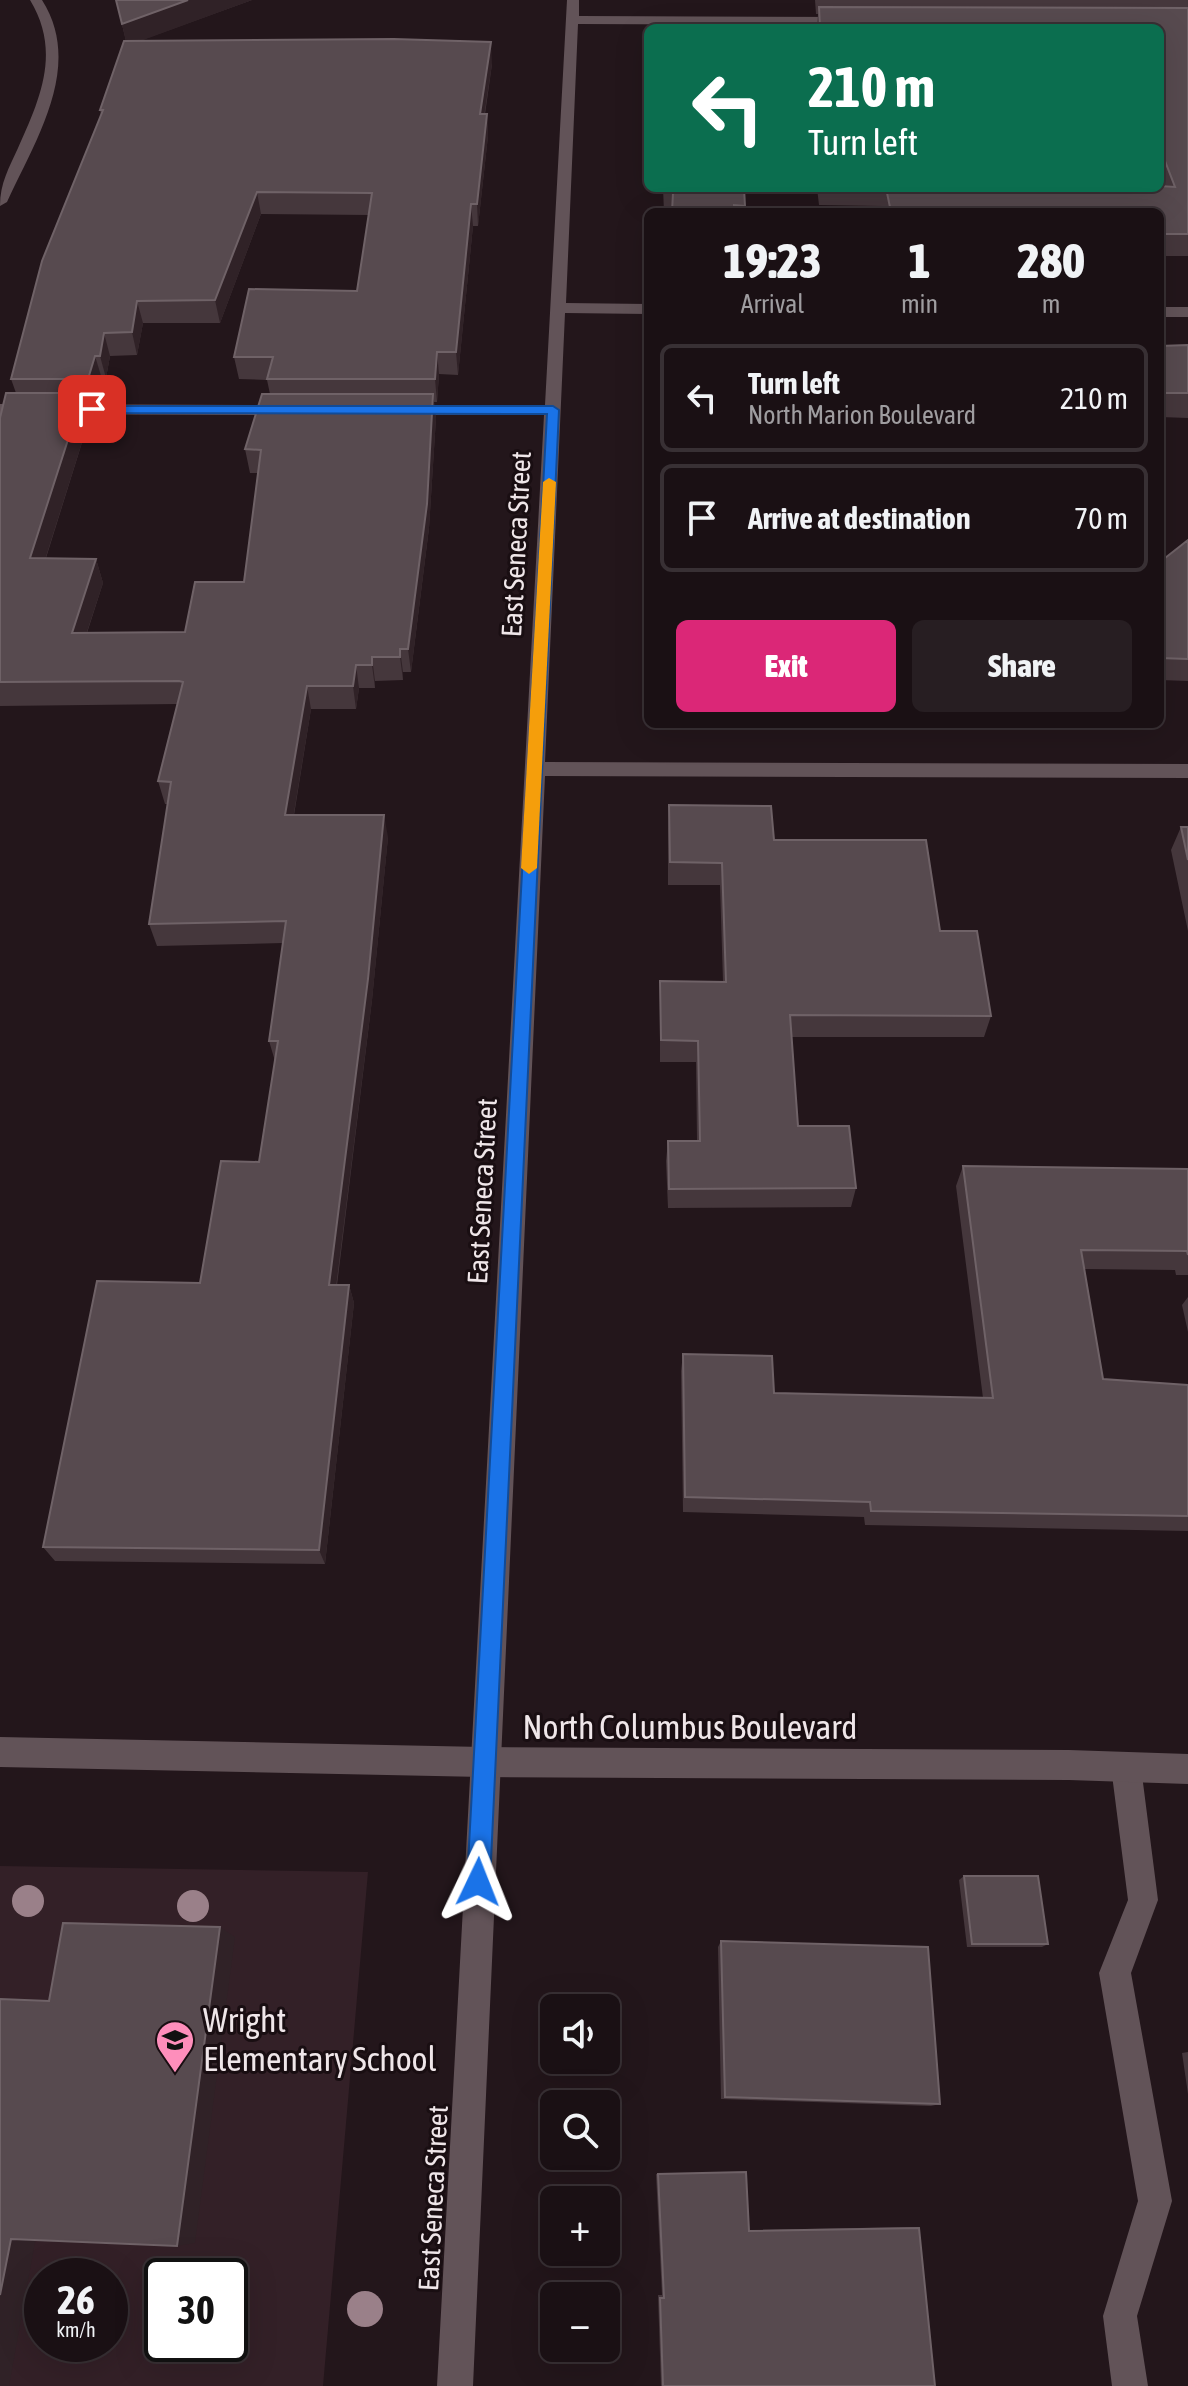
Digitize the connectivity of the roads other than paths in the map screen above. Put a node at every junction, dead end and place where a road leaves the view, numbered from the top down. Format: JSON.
{"nodes":[{"id":1,"x":36,"y":0,"type":"edge"},
{"id":2,"x":572,"y":10,"type":"edge"},
{"id":3,"x":872,"y":21,"type":"edge"},
{"id":4,"x":0,"y":202,"type":"edge"},
{"id":5,"x":560,"y":308,"type":"junction"},
{"id":6,"x":644,"y":309,"type":"edge"},
{"id":7,"x":1164,"y":312,"type":"edge"},
{"id":8,"x":1188,"y":312,"type":"edge"},
{"id":9,"x":0,"y":409,"type":"edge"},
{"id":10,"x":300,"y":410,"type":"edge"},
{"id":11,"x":379,"y":410,"type":"edge"},
{"id":12,"x":553,"y":410,"type":"junction"},
{"id":13,"x":535,"y":769,"type":"junction"},
{"id":14,"x":1188,"y":771,"type":"edge"},
{"id":15,"x":0,"y":1752,"type":"edge"},
{"id":16,"x":483,"y":1762,"type":"junction"},
{"id":17,"x":1126,"y":1767,"type":"junction"},
{"id":18,"x":1188,"y":1769,"type":"edge"},
{"id":19,"x":455,"y":2386,"type":"edge"},
{"id":20,"x":1130,"y":2386,"type":"edge"}],
"edges":[{"from":1,"to":4,"type":"street"},
{"from":2,"to":3,"type":"street"},
{"from":2,"to":5,"type":"street","name":"East Seneca Street"},
{"from":5,"to":6,"type":"street"},
{"from":5,"to":12,"type":"street","name":"East Seneca Street"},
{"from":7,"to":8,"type":"street"},
{"from":9,"to":10,"type":"street"},
{"from":11,"to":12,"type":"street"},
{"from":12,"to":13,"type":"street","name":"East Seneca Street"},
{"from":13,"to":14,"type":"street"},
{"from":13,"to":16,"type":"street","name":"East Seneca Street"},
{"from":15,"to":16,"type":"street","name":"North Columbus Boulevard"},
{"from":16,"to":17,"type":"street","name":"North Columbus Boulevard"},
{"from":16,"to":19,"type":"street","name":"East Seneca Street"},
{"from":17,"to":18,"type":"street","name":"North Columbus Boulevard"},
{"from":17,"to":20,"type":"street"}]}
